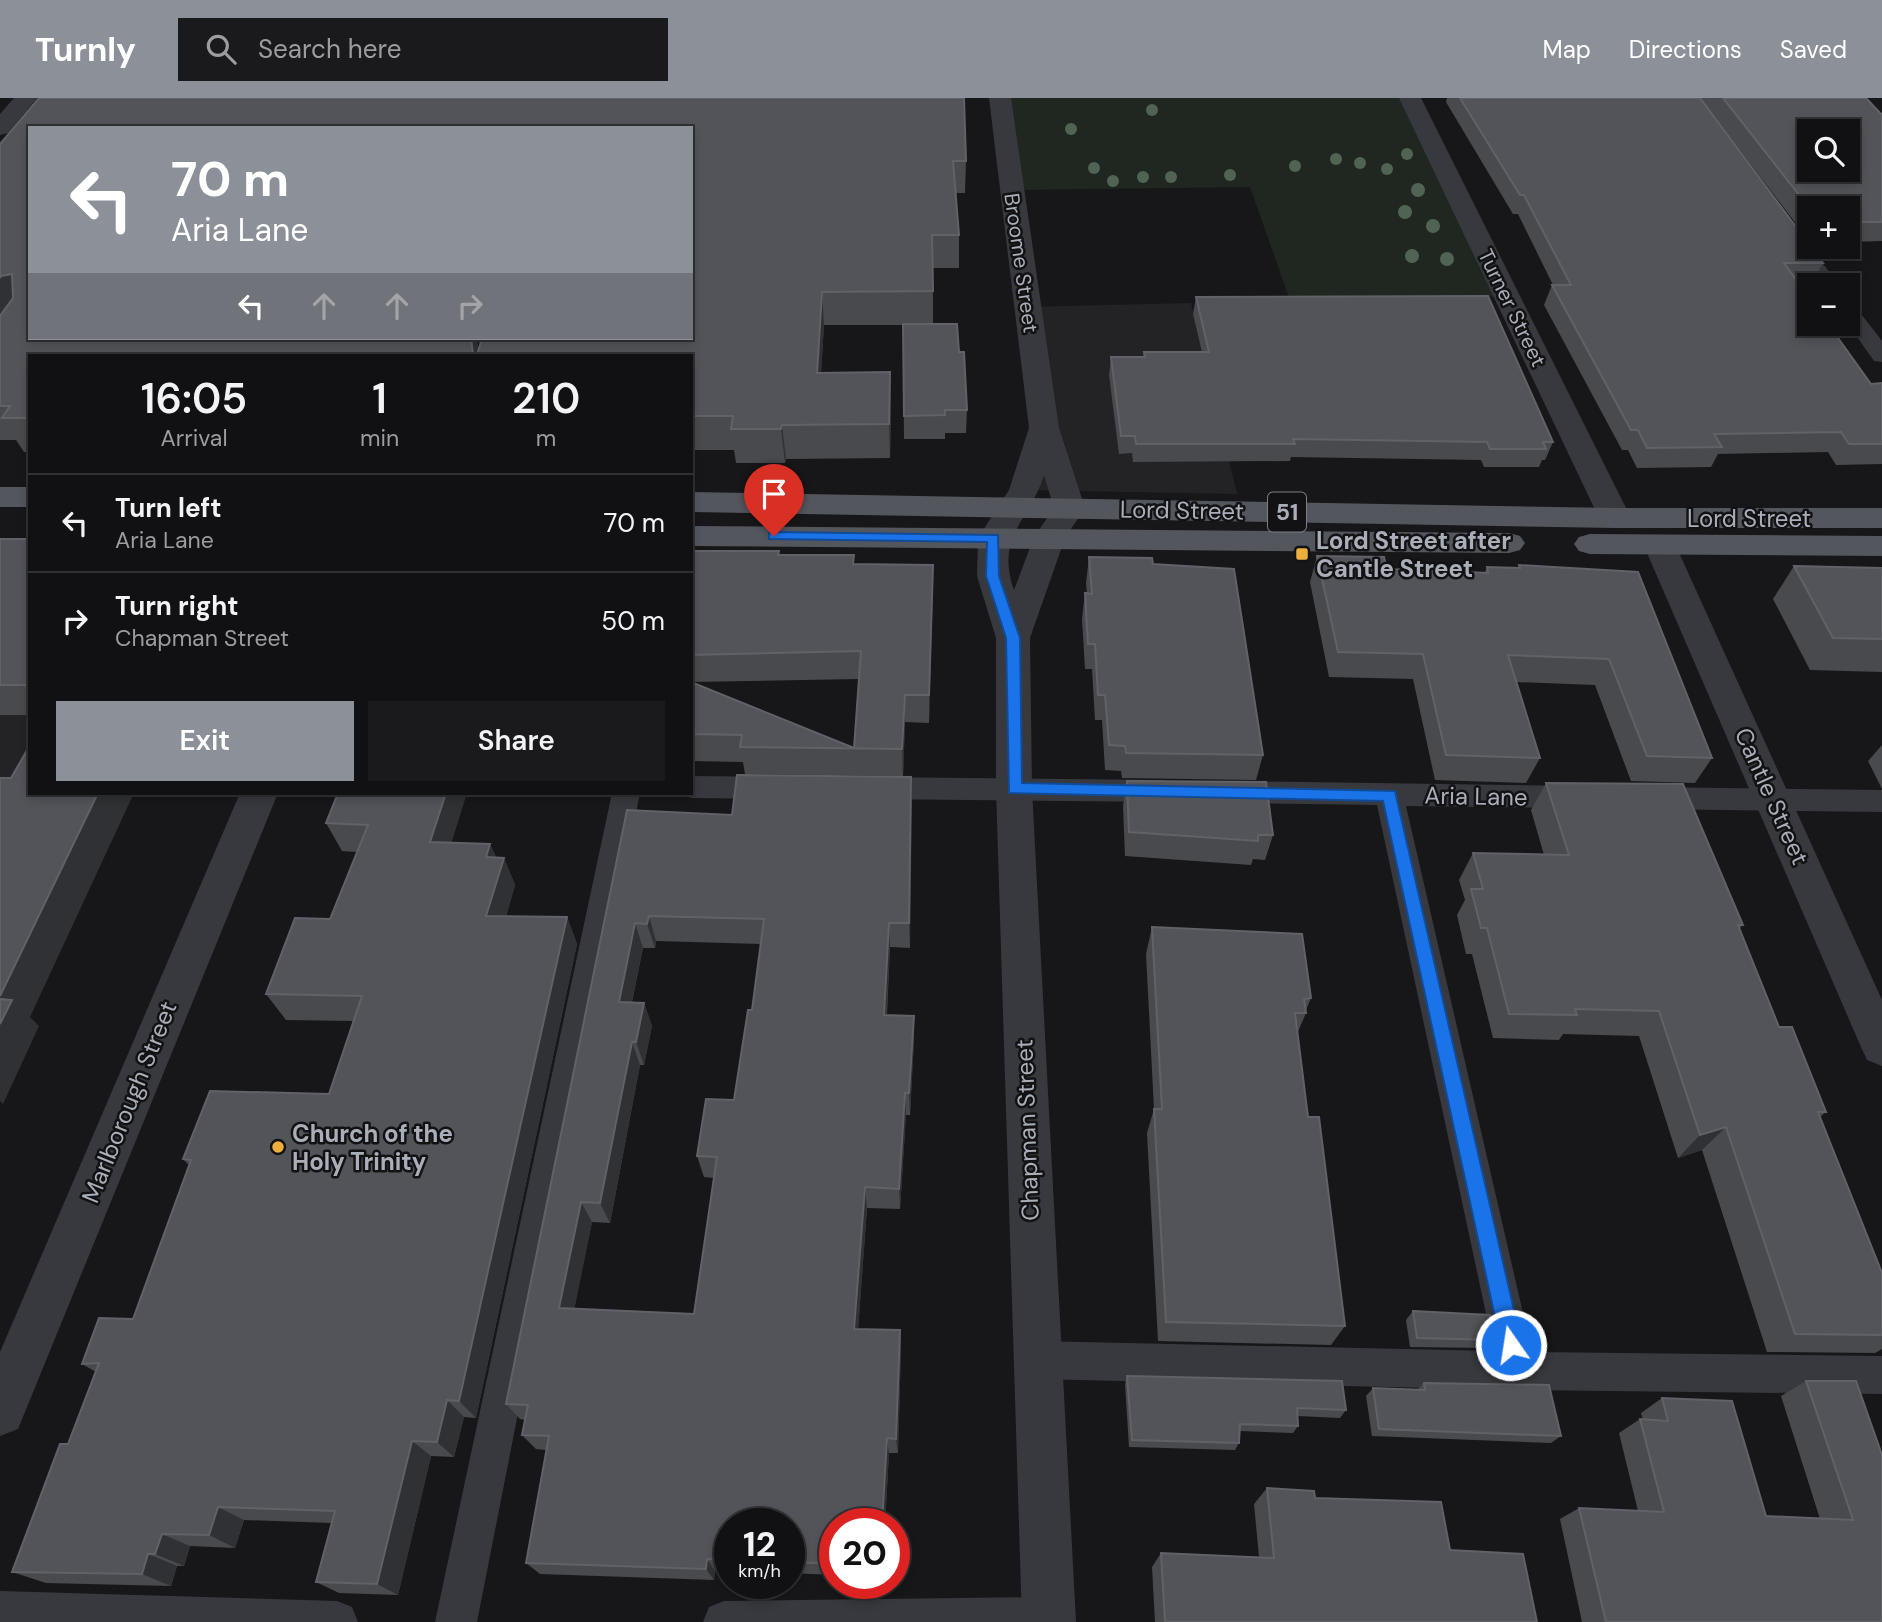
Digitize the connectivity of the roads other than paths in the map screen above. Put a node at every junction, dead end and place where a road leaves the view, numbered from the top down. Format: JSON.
{"nodes":[{"id":1,"x":26,"y":98,"type":"edge"},
{"id":2,"x":1000,"y":98,"type":"edge"},
{"id":3,"x":1410,"y":98,"type":"edge"},
{"id":4,"x":0,"y":128,"type":"edge"},
{"id":5,"x":1779,"y":219,"type":"edge"},
{"id":6,"x":1820,"y":273,"type":"edge"},
{"id":7,"x":1860,"y":326,"type":"edge"},
{"id":8,"x":1882,"y":356,"type":"edge"},
{"id":9,"x":1044,"y":428,"type":"junction"},
{"id":10,"x":0,"y":496,"type":"edge"},
{"id":11,"x":28,"y":497,"type":"edge"},
{"id":12,"x":693,"y":502,"type":"edge"},
{"id":13,"x":1070,"y":508,"type":"junction"},
{"id":14,"x":1014,"y":509,"type":"junction"},
{"id":15,"x":1615,"y":518,"type":"junction"},
{"id":16,"x":1882,"y":518,"type":"edge"},
{"id":17,"x":0,"y":522,"type":"edge"},
{"id":18,"x":28,"y":522,"type":"edge"},
{"id":19,"x":693,"y":536,"type":"edge"},
{"id":20,"x":1050,"y":537,"type":"junction"},
{"id":21,"x":994,"y":538,"type":"junction"},
{"id":22,"x":1882,"y":545,"type":"edge"},
{"id":23,"x":1660,"y":546,"type":"junction"},
{"id":24,"x":1013,"y":638,"type":"junction"},
{"id":25,"x":693,"y":787,"type":"edge"},
{"id":26,"x":799,"y":788,"type":"edge"},
{"id":27,"x":839,"y":788,"type":"edge"},
{"id":28,"x":1014,"y":789,"type":"junction"},
{"id":29,"x":258,"y":795,"type":"edge"},
{"id":30,"x":626,"y":795,"type":"edge"},
{"id":31,"x":1389,"y":795,"type":"junction"},
{"id":32,"x":1773,"y":799,"type":"junction"},
{"id":33,"x":1882,"y":801,"type":"edge"},
{"id":34,"x":1882,"y":1047,"type":"edge"},
{"id":35,"x":1036,"y":1360,"type":"junction"},
{"id":36,"x":1517,"y":1371,"type":"junction"},
{"id":37,"x":1882,"y":1375,"type":"edge"},
{"id":38,"x":0,"y":1411,"type":"edge"},
{"id":39,"x":0,"y":1612,"type":"edge"},
{"id":40,"x":1049,"y":1620,"type":"edge"},
{"id":41,"x":337,"y":1622,"type":"edge"},
{"id":42,"x":456,"y":1622,"type":"edge"},
{"id":43,"x":724,"y":1622,"type":"edge"}],
"edges":[{"from":1,"to":4,"type":"street"},
{"from":2,"to":9,"type":"street","name":"Broome Street"},
{"from":3,"to":15,"type":"street","name":"Turner Street"},
{"from":5,"to":6,"type":"lane"},
{"from":7,"to":8,"type":"lane"},
{"from":9,"to":13,"type":"street","name":"Broome Street"},
{"from":9,"to":14,"type":"street","name":"Broome Street"},
{"from":10,"to":11,"type":"main road"},
{"from":12,"to":14,"type":"main road","name":"Lord Street","number":"51"},
{"from":13,"to":14,"type":"main road","name":"Lord Street","number":"51"},
{"from":13,"to":15,"type":"main road","name":"Lord Street","number":"51"},
{"from":13,"to":20,"type":"street"},
{"from":14,"to":21,"type":"street","name":"Broome Street"},
{"from":15,"to":16,"type":"main road","name":"Lord Street","number":"51"},
{"from":17,"to":18,"type":"main road"},
{"from":19,"to":21,"type":"main road","name":"Lord Street","number":"51"},
{"from":20,"to":21,"type":"main road","name":"Lord Street","number":"51"},
{"from":20,"to":23,"type":"main road","name":"Lord Street","number":"51"},
{"from":20,"to":24,"type":"street","name":"Chapman Street"},
{"from":21,"to":24,"type":"street","name":"Chapman Street"},
{"from":22,"to":23,"type":"main road","name":"Lord Street","number":"51"},
{"from":23,"to":32,"type":"street","name":"Cantle Street"},
{"from":24,"to":28,"type":"street","name":"Chapman Street"},
{"from":25,"to":26,"type":"lane"},
{"from":27,"to":28,"type":"lane","name":"Aria Lane"},
{"from":28,"to":31,"type":"lane","name":"Aria Lane"},
{"from":28,"to":35,"type":"street","name":"Chapman Street"},
{"from":29,"to":38,"type":"street","name":"Marlborough Street"},
{"from":30,"to":42,"type":"lane"},
{"from":31,"to":32,"type":"lane","name":"Aria Lane"},
{"from":31,"to":36,"type":"lane"},
{"from":32,"to":33,"type":"lane","name":"Aria Lane"},
{"from":32,"to":34,"type":"street","name":"Cantle Street"},
{"from":35,"to":36,"type":"lane"},
{"from":35,"to":40,"type":"street","name":"Chapman Street"},
{"from":36,"to":37,"type":"lane"},
{"from":39,"to":41,"type":"lane"},
{"from":40,"to":43,"type":"lane"}]}
